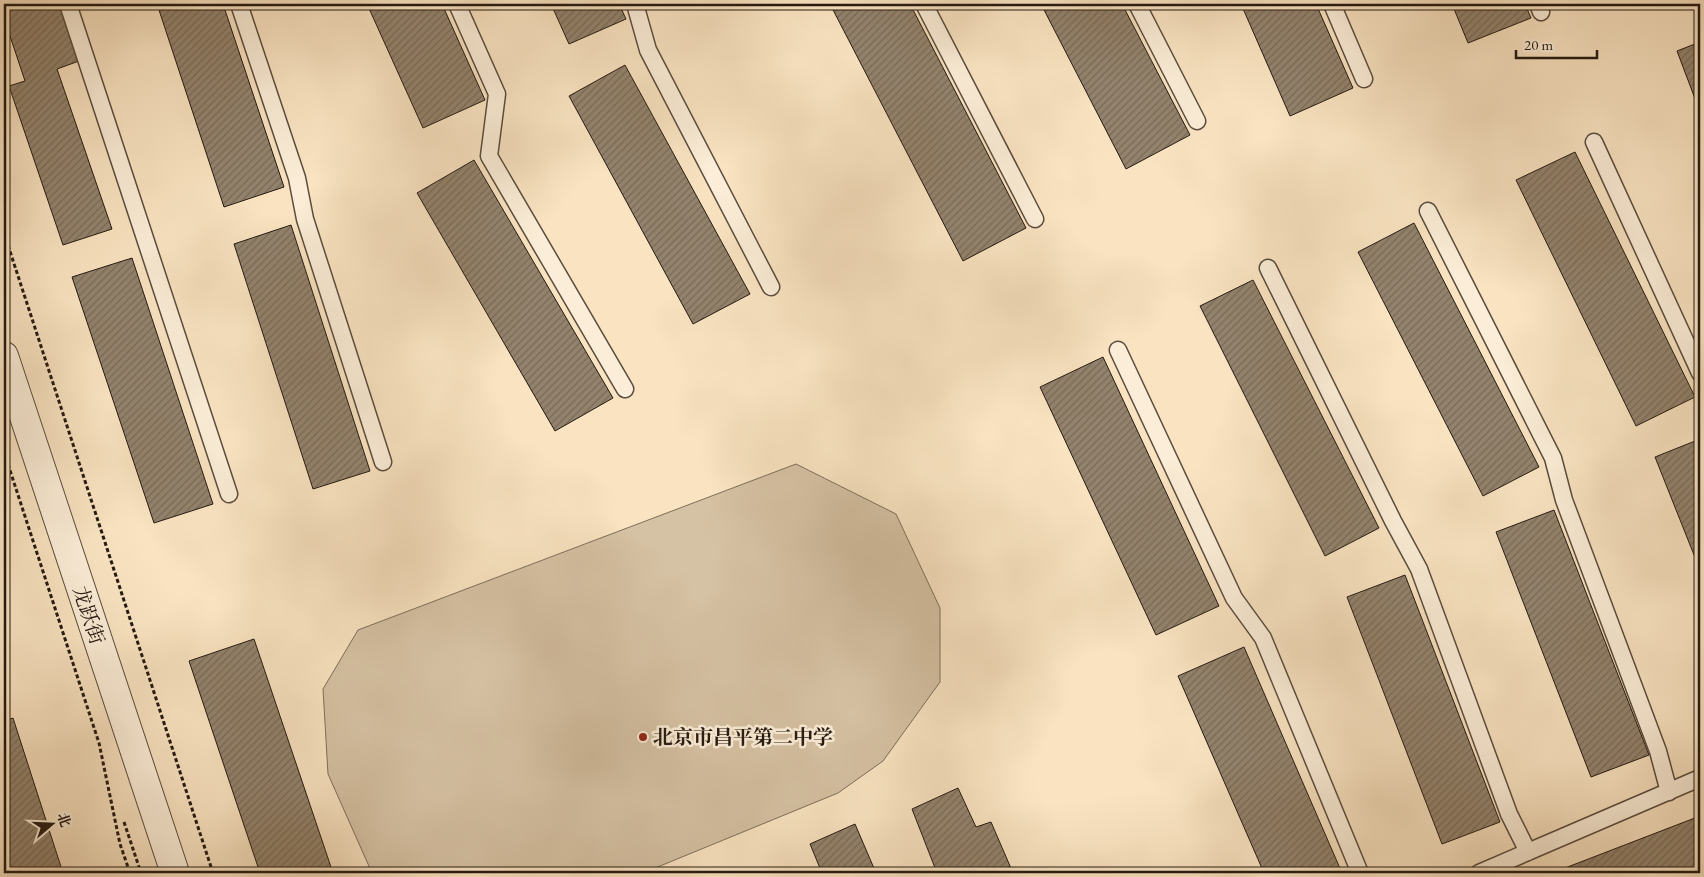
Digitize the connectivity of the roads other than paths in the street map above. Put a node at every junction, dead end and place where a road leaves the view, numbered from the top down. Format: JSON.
{"nodes":[{"id":1,"x":68,"y":4,"type":"edge"},
{"id":2,"x":239,"y":4,"type":"edge"},
{"id":3,"x":457,"y":4,"type":"edge"},
{"id":4,"x":635,"y":4,"type":"edge"},
{"id":5,"x":924,"y":4,"type":"edge"},
{"id":6,"x":1138,"y":4,"type":"edge"},
{"id":7,"x":1332,"y":4,"type":"edge"},
{"id":8,"x":1364,"y":79,"type":"dead end"},
{"id":9,"x":1197,"y":121,"type":"dead end"},
{"id":10,"x":1594,"y":142,"type":"dead end"},
{"id":11,"x":1428,"y":210,"type":"dead end"},
{"id":12,"x":1035,"y":219,"type":"dead end"},
{"id":13,"x":1268,"y":268,"type":"dead end"},
{"id":14,"x":771,"y":287,"type":"dead end"},
{"id":15,"x":1118,"y":350,"type":"dead end"},
{"id":16,"x":4,"y":356,"type":"edge"},
{"id":17,"x":1700,"y":373,"type":"edge"},
{"id":18,"x":624,"y":388,"type":"dead end"},
{"id":19,"x":383,"y":462,"type":"dead end"},
{"id":20,"x":229,"y":494,"type":"dead end"},
{"id":21,"x":1700,"y":778,"type":"edge"},
{"id":22,"x":1669,"y":792,"type":"junction"},
{"id":23,"x":1528,"y":852,"type":"junction"},
{"id":24,"x":175,"y":873,"type":"edge"},
{"id":25,"x":1360,"y":873,"type":"edge"},
{"id":26,"x":1479,"y":873,"type":"edge"}],
"edges":[{"from":1,"to":20,"type":"lane"},
{"from":2,"to":19,"type":"lane"},
{"from":3,"to":18,"type":"lane"},
{"from":4,"to":14,"type":"lane"},
{"from":5,"to":12,"type":"lane"},
{"from":6,"to":9,"type":"lane"},
{"from":7,"to":8,"type":"lane"},
{"from":10,"to":17,"type":"lane"},
{"from":11,"to":22,"type":"lane"},
{"from":13,"to":23,"type":"lane"},
{"from":15,"to":25,"type":"lane"},
{"from":16,"to":24,"type":"street","name":"龙跃街"},
{"from":21,"to":22,"type":"lane"},
{"from":22,"to":23,"type":"lane"},
{"from":23,"to":26,"type":"lane"}]}
